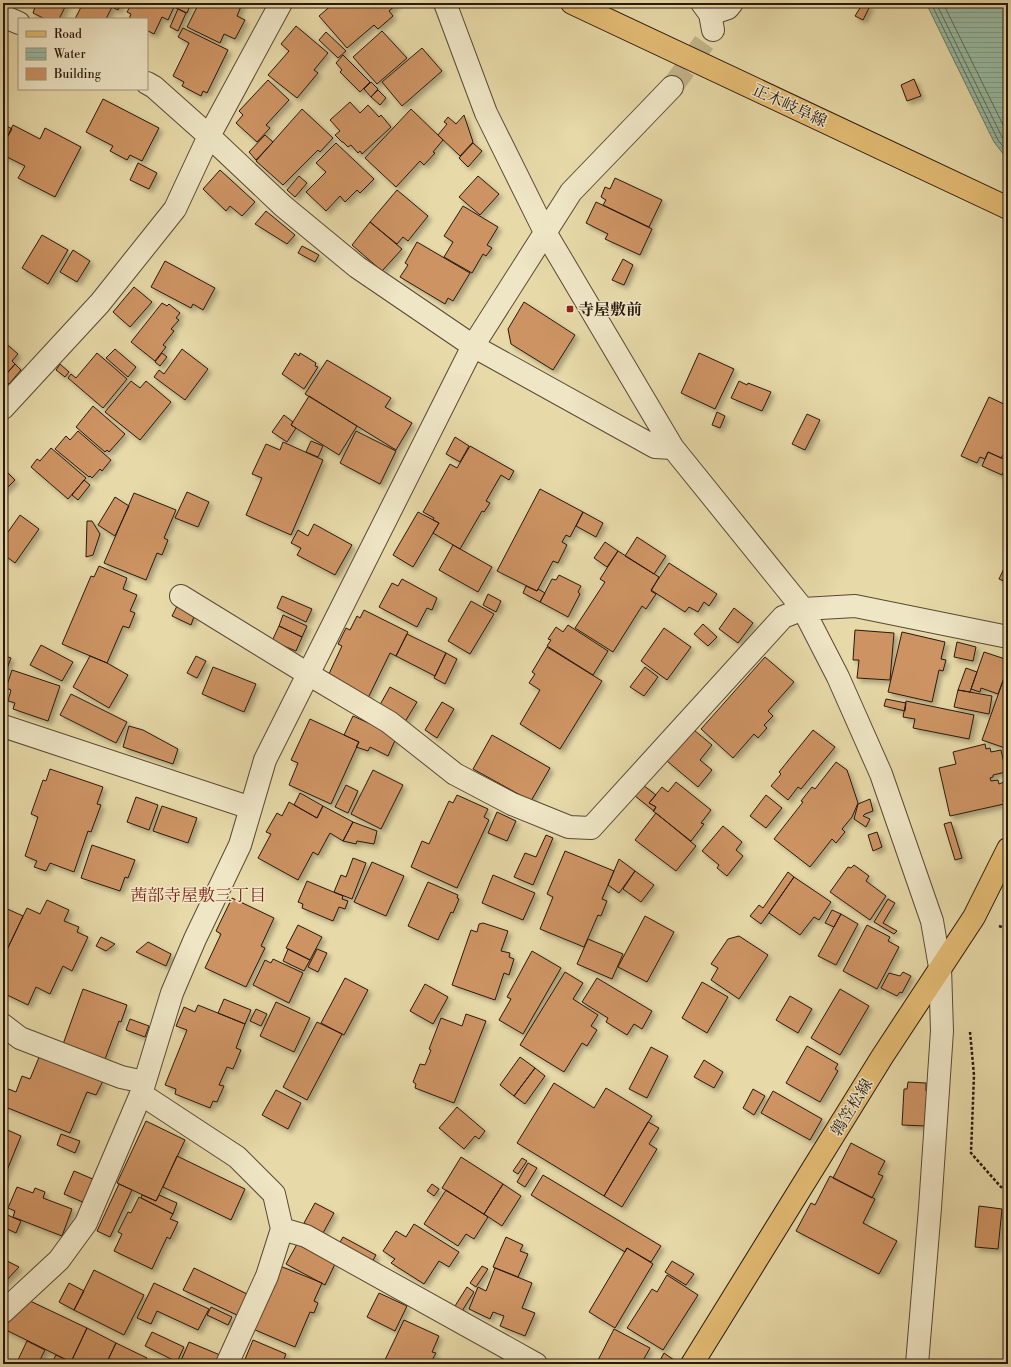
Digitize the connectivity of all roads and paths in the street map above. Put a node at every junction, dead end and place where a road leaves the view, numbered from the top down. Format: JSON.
{"nodes":[{"id":1,"x":281,"y":3,"type":"edge"},
{"id":2,"x":445,"y":3,"type":"edge"},
{"id":3,"x":572,"y":3,"type":"edge"},
{"id":4,"x":732,"y":3,"type":"edge"},
{"id":5,"x":3,"y":16,"type":"edge"},
{"id":6,"x":708,"y":16,"type":"tunnel mouth"},
{"id":7,"x":18,"y":24,"type":"edge"},
{"id":8,"x":148,"y":84,"type":"edge"},
{"id":9,"x":672,"y":87,"type":"tunnel mouth"},
{"id":10,"x":210,"y":136,"type":"junction"},
{"id":11,"x":1008,"y":208,"type":"edge"},
{"id":12,"x":545,"y":232,"type":"junction"},
{"id":13,"x":473,"y":346,"type":"junction"},
{"id":14,"x":3,"y":408,"type":"edge"},
{"id":15,"x":673,"y":448,"type":"junction"},
{"id":16,"x":181,"y":596,"type":"dead end"},
{"id":17,"x":803,"y":610,"type":"junction"},
{"id":18,"x":1008,"y":637,"type":"edge"},
{"id":19,"x":308,"y":674,"type":"junction"},
{"id":20,"x":3,"y":726,"type":"edge"},
{"id":21,"x":251,"y":808,"type":"junction"},
{"id":22,"x":1008,"y":850,"type":"edge"},
{"id":23,"x":940,"y":967,"type":"junction"},
{"id":24,"x":3,"y":1025,"type":"edge"},
{"id":25,"x":969,"y":1029,"type":"dead end"},
{"id":26,"x":142,"y":1088,"type":"junction"},
{"id":27,"x":1008,"y":1189,"type":"edge"},
{"id":28,"x":282,"y":1229,"type":"junction"},
{"id":29,"x":3,"y":1312,"type":"edge"},
{"id":30,"x":227,"y":1364,"type":"edge"},
{"id":31,"x":536,"y":1364,"type":"edge"},
{"id":32,"x":692,"y":1364,"type":"edge"},
{"id":33,"x":917,"y":1364,"type":"edge"}],
"edges":[{"from":1,"to":10,"type":"street"},
{"from":2,"to":12,"type":"street"},
{"from":3,"to":11,"type":"main road","name":"正木岐阜線"},
{"from":4,"to":6,"type":"street"},
{"from":5,"to":7,"type":"street"},
{"from":8,"to":10,"type":"street"},
{"from":9,"to":12,"type":"street"},
{"from":10,"to":13,"type":"street"},
{"from":10,"to":14,"type":"street"},
{"from":12,"to":13,"type":"street"},
{"from":12,"to":15,"type":"street"},
{"from":13,"to":15,"type":"street"},
{"from":13,"to":19,"type":"street"},
{"from":15,"to":17,"type":"street"},
{"from":16,"to":19,"type":"street"},
{"from":17,"to":18,"type":"street"},
{"from":17,"to":19,"type":"street"},
{"from":17,"to":23,"type":"street"},
{"from":19,"to":21,"type":"street"},
{"from":20,"to":21,"type":"street"},
{"from":21,"to":26,"type":"street"},
{"from":22,"to":23,"type":"main road","name":"鶉笠松線"},
{"from":23,"to":32,"type":"main road","name":"鶉笠松線"},
{"from":23,"to":33,"type":"street"},
{"from":24,"to":26,"type":"street"},
{"from":25,"to":27,"type":"path"},
{"from":26,"to":28,"type":"street"},
{"from":26,"to":29,"type":"street"},
{"from":28,"to":30,"type":"street"},
{"from":28,"to":31,"type":"street"}]}
